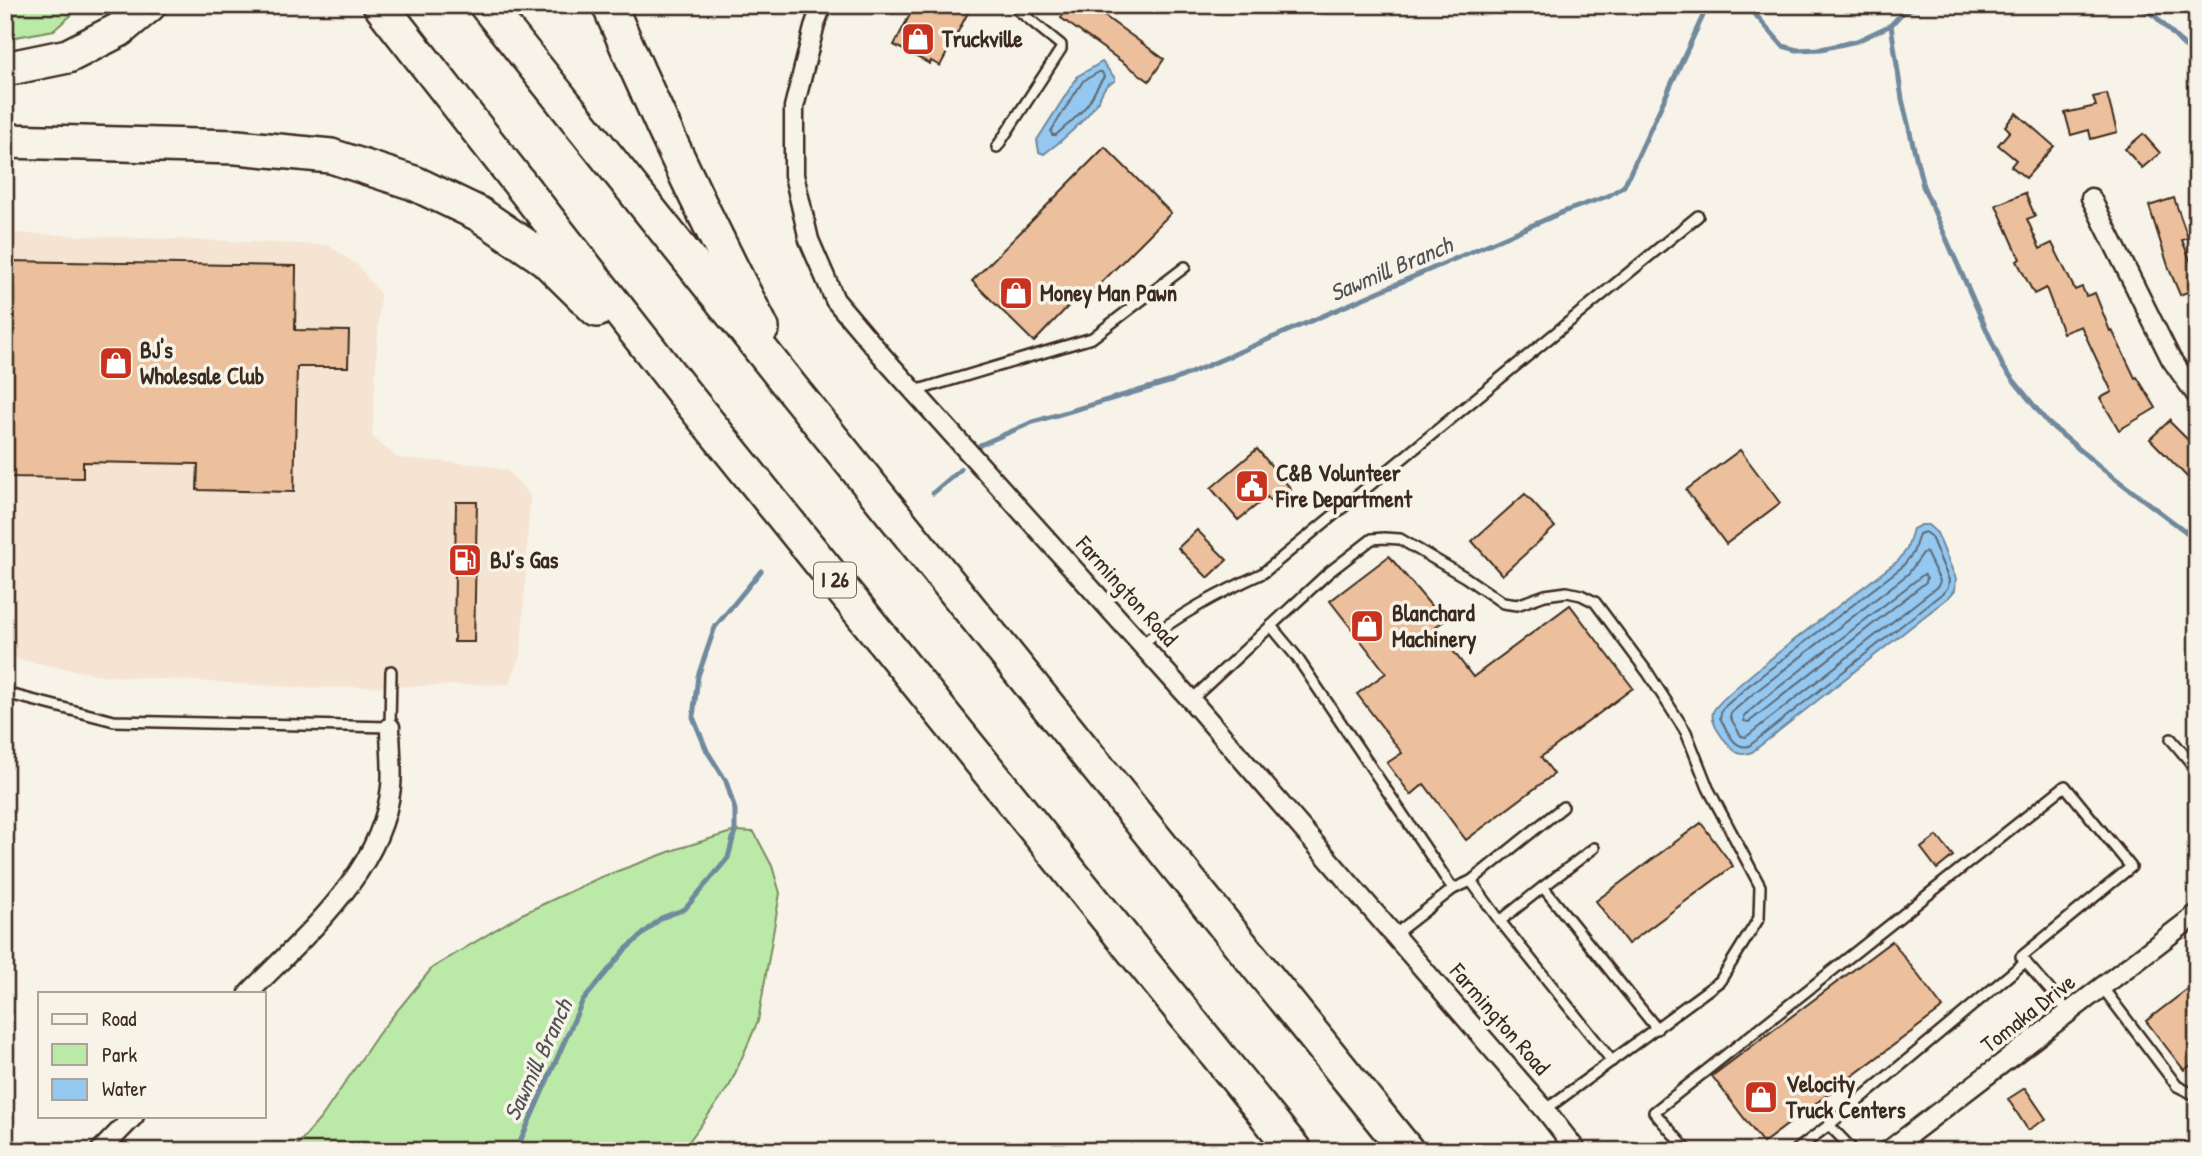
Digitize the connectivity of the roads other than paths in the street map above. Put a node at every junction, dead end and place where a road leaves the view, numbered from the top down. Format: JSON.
{"nodes":[{"id":1,"x":149,"y":5,"type":"edge"},
{"id":2,"x":380,"y":5,"type":"edge"},
{"id":3,"x":486,"y":5,"type":"edge"},
{"id":4,"x":609,"y":5,"type":"edge"},
{"id":5,"x":822,"y":5,"type":"edge"},
{"id":6,"x":1018,"y":5,"type":"edge"},
{"id":7,"x":5,"y":69,"type":"edge"},
{"id":8,"x":5,"y":141,"type":"edge"},
{"id":9,"x":997,"y":146,"type":"dead end"},
{"id":10,"x":2091,"y":198,"type":"dead end"},
{"id":11,"x":1698,"y":216,"type":"dead end"},
{"id":12,"x":1185,"y":267,"type":"dead end"},
{"id":13,"x":683,"y":391,"type":"junction"},
{"id":14,"x":915,"y":391,"type":"junction"},
{"id":15,"x":797,"y":395,"type":"junction"},
{"id":16,"x":2197,"y":396,"type":"edge"},
{"id":17,"x":1271,"y":626,"type":"junction"},
{"id":18,"x":1142,"y":644,"type":"junction"},
{"id":19,"x":391,"y":671,"type":"dead end"},
{"id":20,"x":5,"y":692,"type":"edge"},
{"id":21,"x":1191,"y":700,"type":"junction"},
{"id":22,"x":390,"y":727,"type":"junction"},
{"id":23,"x":2171,"y":739,"type":"dead end"},
{"id":24,"x":2197,"y":770,"type":"edge"},
{"id":25,"x":1563,"y":807,"type":"dead end"},
{"id":26,"x":1594,"y":848,"type":"dead end"},
{"id":27,"x":1471,"y":881,"type":"junction"},
{"id":28,"x":1544,"y":887,"type":"junction"},
{"id":29,"x":1453,"y":889,"type":"junction"},
{"id":30,"x":2197,"y":914,"type":"edge"},
{"id":31,"x":1500,"y":921,"type":"junction"},
{"id":32,"x":1394,"y":935,"type":"junction"},
{"id":33,"x":2025,"y":962,"type":"junction"},
{"id":34,"x":2102,"y":987,"type":"junction"},
{"id":35,"x":251,"y":992,"type":"edge"},
{"id":36,"x":2069,"y":1012,"type":"junction"},
{"id":37,"x":1657,"y":1029,"type":"junction"},
{"id":38,"x":1612,"y":1061,"type":"junction"},
{"id":39,"x":2197,"y":1096,"type":"edge"},
{"id":40,"x":1545,"y":1110,"type":"junction"},
{"id":41,"x":132,"y":1118,"type":"edge"},
{"id":42,"x":1829,"y":1125,"type":"junction"},
{"id":43,"x":100,"y":1151,"type":"edge"},
{"id":44,"x":1295,"y":1151,"type":"edge"},
{"id":45,"x":1407,"y":1151,"type":"edge"},
{"id":46,"x":1577,"y":1151,"type":"edge"},
{"id":47,"x":1688,"y":1151,"type":"edge"},
{"id":48,"x":1796,"y":1151,"type":"edge"},
{"id":49,"x":1854,"y":1151,"type":"edge"},
{"id":50,"x":1888,"y":1151,"type":"edge"}],
"edges":[{"from":1,"to":7,"type":"highway"},
{"from":2,"to":13,"type":"highway","number":"I 26"},
{"from":3,"to":15,"type":"highway"},
{"from":4,"to":15,"type":"highway"},
{"from":5,"to":14,"type":"street","name":"Farmington Road"},
{"from":6,"to":9,"type":"lane"},
{"from":8,"to":13,"type":"highway"},
{"from":10,"to":16,"type":"street"},
{"from":11,"to":18,"type":"lane"},
{"from":12,"to":14,"type":"lane"},
{"from":13,"to":44,"type":"highway","number":"I 26"},
{"from":14,"to":18,"type":"street","name":"Farmington Road"},
{"from":15,"to":45,"type":"highway"},
{"from":17,"to":21,"type":"lane"},
{"from":17,"to":29,"type":"lane"},
{"from":17,"to":37,"type":"lane"},
{"from":18,"to":21,"type":"street","name":"Farmington Road"},
{"from":19,"to":22,"type":"lane"},
{"from":20,"to":22,"type":"lane"},
{"from":21,"to":32,"type":"street","name":"Farmington Road"},
{"from":22,"to":35,"type":"street"},
{"from":23,"to":24,"type":"lane"},
{"from":25,"to":27,"type":"lane"},
{"from":26,"to":28,"type":"lane"},
{"from":27,"to":29,"type":"lane"},
{"from":27,"to":31,"type":"lane"},
{"from":28,"to":31,"type":"lane"},
{"from":28,"to":37,"type":"lane"},
{"from":29,"to":32,"type":"lane"},
{"from":30,"to":34,"type":"street","name":"Tomaka Drive"},
{"from":31,"to":38,"type":"lane"},
{"from":32,"to":40,"type":"street","name":"Farmington Road"},
{"from":33,"to":36,"type":"lane"},
{"from":33,"to":42,"type":"lane"},
{"from":33,"to":47,"type":"lane"},
{"from":34,"to":36,"type":"street","name":"Tomaka Drive"},
{"from":34,"to":39,"type":"lane"},
{"from":36,"to":50,"type":"street","name":"Tomaka Drive"},
{"from":37,"to":38,"type":"lane"},
{"from":38,"to":40,"type":"lane"},
{"from":40,"to":46,"type":"street","name":"Farmington Road"},
{"from":41,"to":43,"type":"street"},
{"from":42,"to":48,"type":"lane"},
{"from":42,"to":49,"type":"lane"}]}
